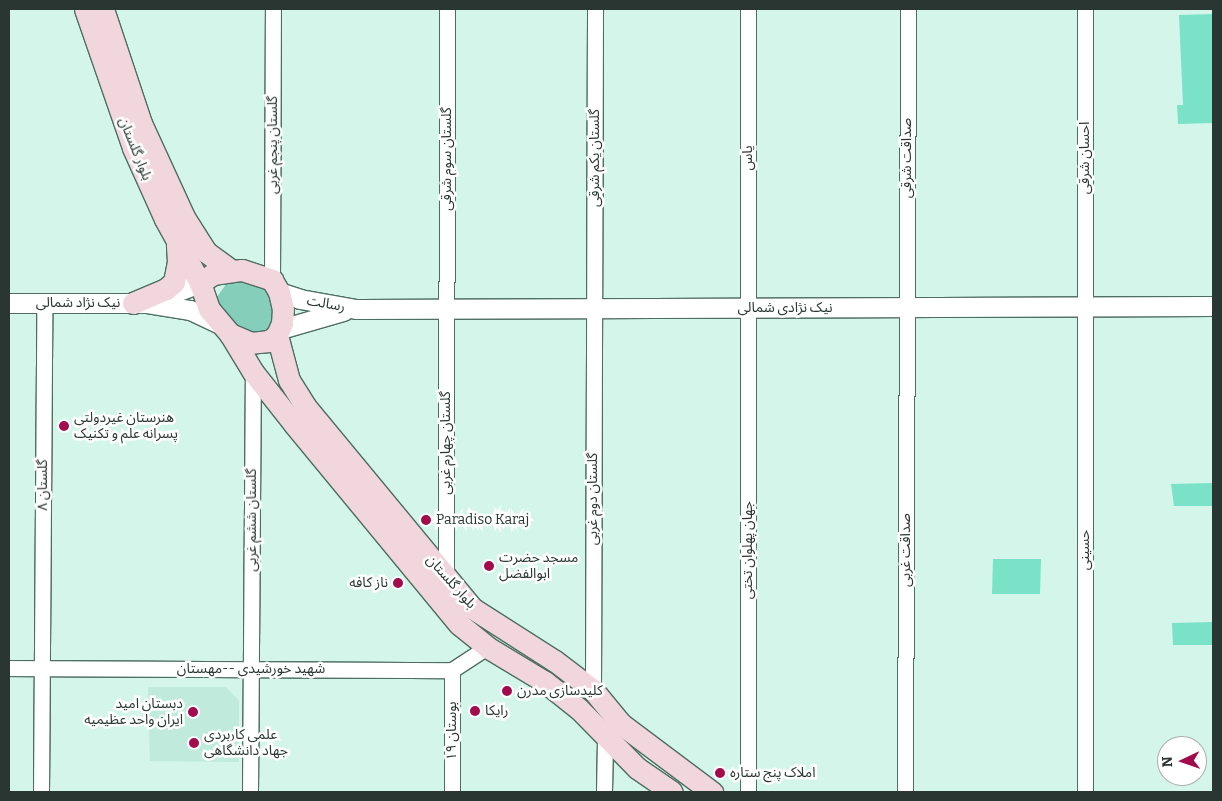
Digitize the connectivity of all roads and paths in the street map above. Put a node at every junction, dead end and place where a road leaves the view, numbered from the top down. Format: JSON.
{"nodes":[{"id":1,"x":85,"y":9,"type":"edge"},
{"id":2,"x":103,"y":9,"type":"edge"},
{"id":3,"x":273,"y":9,"type":"edge"},
{"id":4,"x":448,"y":9,"type":"edge"},
{"id":5,"x":595,"y":9,"type":"edge"},
{"id":6,"x":748,"y":9,"type":"edge"},
{"id":7,"x":908,"y":9,"type":"edge"},
{"id":8,"x":1085,"y":9,"type":"edge"},
{"id":9,"x":176,"y":240,"type":"junction"},
{"id":10,"x":231,"y":270,"type":"junction"},
{"id":11,"x":200,"y":283,"type":"junction"},
{"id":12,"x":276,"y":286,"type":"junction"},
{"id":13,"x":9,"y":302,"type":"edge"},
{"id":14,"x":44,"y":303,"type":"junction"},
{"id":15,"x":140,"y":303,"type":"junction"},
{"id":16,"x":1213,"y":306,"type":"edge"},
{"id":17,"x":1085,"y":307,"type":"junction"},
{"id":18,"x":594,"y":308,"type":"junction"},
{"id":19,"x":748,"y":308,"type":"junction"},
{"id":20,"x":907,"y":308,"type":"junction"},
{"id":21,"x":356,"y":309,"type":"junction"},
{"id":22,"x":446,"y":309,"type":"junction"},
{"id":23,"x":224,"y":329,"type":"junction"},
{"id":24,"x":279,"y":332,"type":"junction"},
{"id":25,"x":253,"y":372,"type":"junction"},
{"id":26,"x":289,"y":380,"type":"junction"},
{"id":27,"x":270,"y":394,"type":"junction"},
{"id":28,"x":446,"y":578,"type":"junction"},
{"id":29,"x":487,"y":647,"type":"junction"},
{"id":30,"x":9,"y":668,"type":"edge"},
{"id":31,"x":42,"y":668,"type":"junction"},
{"id":32,"x":251,"y":669,"type":"junction"},
{"id":33,"x":452,"y":670,"type":"junction"},
{"id":34,"x":593,"y":690,"type":"junction"},
{"id":35,"x":605,"y":738,"type":"junction"},
{"id":36,"x":41,"y":792,"type":"edge"},
{"id":37,"x":250,"y":792,"type":"edge"},
{"id":38,"x":452,"y":792,"type":"edge"},
{"id":39,"x":604,"y":792,"type":"edge"},
{"id":40,"x":672,"y":792,"type":"edge"},
{"id":41,"x":712,"y":792,"type":"edge"},
{"id":42,"x":748,"y":792,"type":"edge"},
{"id":43,"x":905,"y":792,"type":"edge"},
{"id":44,"x":1085,"y":792,"type":"edge"}],
"edges":[{"from":1,"to":9,"type":"main road","name":"بلوار گلستان"},
{"from":2,"to":10,"type":"main road","name":"بلوار گلستان"},
{"from":3,"to":12,"type":"street","name":"گلستان پنجم غربی"},
{"from":4,"to":22,"type":"street","name":"گلستان سوم شرقی"},
{"from":5,"to":18,"type":"street","name":"گلستان یکم شرقی"},
{"from":6,"to":19,"type":"street","name":"یاس"},
{"from":7,"to":20,"type":"street","name":"صداقت شرقی"},
{"from":8,"to":17,"type":"street","name":"احسان شرقی"},
{"from":9,"to":11,"type":"main road","name":"بلوار گلستان"},
{"from":9,"to":15,"type":"main road"},
{"from":10,"to":11,"type":"main road"},
{"from":10,"to":12,"type":"main road"},
{"from":11,"to":15,"type":"street"},
{"from":11,"to":23,"type":"main road"},
{"from":12,"to":21,"type":"street","name":"رسالت"},
{"from":12,"to":24,"type":"main road"},
{"from":13,"to":14,"type":"street","name":"نیک نژاد شمالی"},
{"from":14,"to":15,"type":"street","name":"نیک نژاد شمالی"},
{"from":14,"to":31,"type":"street","name":"گلستان ۸"},
{"from":15,"to":23,"type":"street"},
{"from":16,"to":17,"type":"street","name":"نیک نژادی شمالی"},
{"from":17,"to":20,"type":"street","name":"نیک نژادی شمالی"},
{"from":17,"to":44,"type":"street","name":"حسینی"},
{"from":18,"to":19,"type":"street","name":"نیک نژادی شمالی"},
{"from":18,"to":22,"type":"street","name":"نیک نژادی شمالی"},
{"from":18,"to":34,"type":"street","name":"گلستان دوم غربی"},
{"from":19,"to":20,"type":"street","name":"نیک نژادی شمالی"},
{"from":19,"to":42,"type":"street","name":"جهان پهلوان تختی"},
{"from":20,"to":43,"type":"street","name":"صداقت غربی"},
{"from":21,"to":22,"type":"street","name":"نیک نژادی شمالی"},
{"from":21,"to":24,"type":"street","name":"رسالت"},
{"from":22,"to":28,"type":"street","name":"گلستان چهارم غربی"},
{"from":23,"to":24,"type":"main road"},
{"from":23,"to":25,"type":"main road","name":"بلوار گلستان"},
{"from":24,"to":26,"type":"main road","name":"بلوار گلستان"},
{"from":25,"to":27,"type":"main road","name":"بلوار گلستان"},
{"from":25,"to":32,"type":"street","name":"گلستان ششم غربی"},
{"from":26,"to":27,"type":"main road"},
{"from":26,"to":28,"type":"main road","name":"بلوار گلستان"},
{"from":27,"to":29,"type":"main road","name":"بلوار گلستان"},
{"from":28,"to":34,"type":"main road","name":"بلوار گلستان"},
{"from":29,"to":33,"type":"street"},
{"from":29,"to":35,"type":"main road","name":"بلوار گلستان"},
{"from":30,"to":31,"type":"street","name":"شهید خورشیدی --مهستان"},
{"from":31,"to":32,"type":"street","name":"شهید خورشیدی --مهستان"},
{"from":31,"to":36,"type":"street","name":"گلستان ۸"},
{"from":32,"to":33,"type":"street","name":"شهید خورشیدی --مهستان"},
{"from":32,"to":37,"type":"street","name":"گلستان ششم غربی"},
{"from":33,"to":38,"type":"street","name":"بوستان ۱۹"},
{"from":34,"to":41,"type":"main road","name":"بلوار گلستان"},
{"from":35,"to":39,"type":"street"},
{"from":35,"to":40,"type":"main road","name":"بلوار گلستان"}]}
